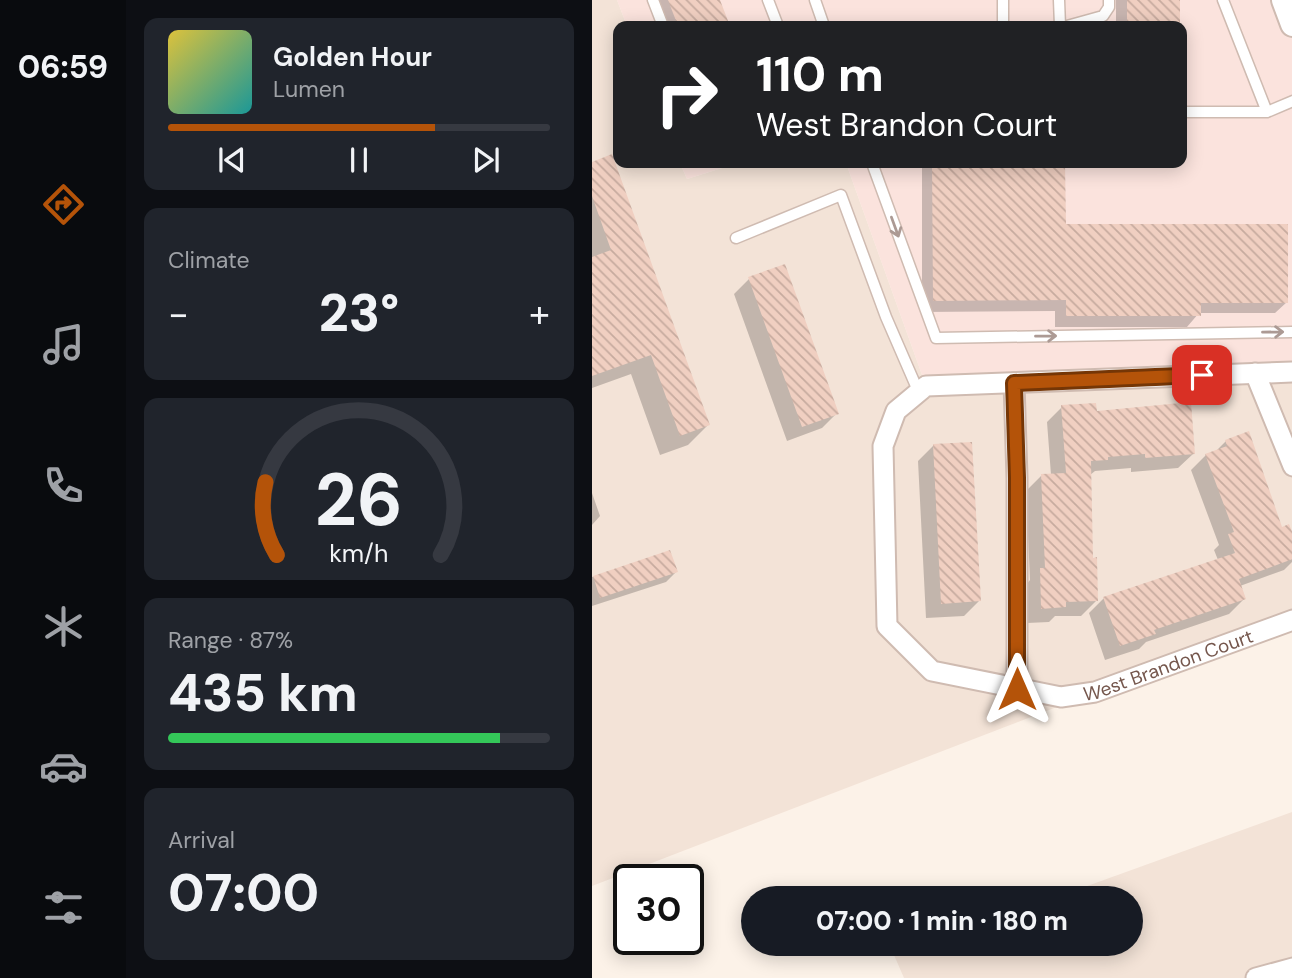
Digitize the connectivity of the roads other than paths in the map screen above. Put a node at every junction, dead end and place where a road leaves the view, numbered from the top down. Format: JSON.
{"nodes":[{"id":1,"x":653,"y":0,"type":"edge"},
{"id":2,"x":768,"y":0,"type":"edge"},
{"id":3,"x":815,"y":0,"type":"edge"},
{"id":4,"x":1003,"y":0,"type":"edge"},
{"id":5,"x":1059,"y":0,"type":"edge"},
{"id":6,"x":1109,"y":0,"type":"edge"},
{"id":7,"x":1223,"y":0,"type":"edge"},
{"id":8,"x":1284,"y":0,"type":"edge"},
{"id":9,"x":661,"y":21,"type":"edge"},
{"id":10,"x":776,"y":21,"type":"edge"},
{"id":11,"x":822,"y":21,"type":"edge"},
{"id":12,"x":1003,"y":21,"type":"edge"},
{"id":13,"x":1060,"y":21,"type":"edge"},
{"id":14,"x":1085,"y":21,"type":"edge"},
{"id":15,"x":1293,"y":24,"type":"edge"},
{"id":16,"x":1293,"y":101,"type":"edge"},
{"id":17,"x":1187,"y":112,"type":"edge"},
{"id":18,"x":1267,"y":112,"type":"junction"},
{"id":19,"x":874,"y":168,"type":"edge"},
{"id":20,"x":736,"y":238,"type":"dead end"},
{"id":21,"x":1293,"y":332,"type":"edge"},
{"id":22,"x":1293,"y":372,"type":"edge"},
{"id":23,"x":1255,"y":373,"type":"junction"},
{"id":24,"x":1014,"y":383,"type":"junction"},
{"id":25,"x":919,"y":393,"type":"junction"},
{"id":26,"x":1293,"y":466,"type":"edge"},
{"id":27,"x":1293,"y":620,"type":"edge"},
{"id":28,"x":1017,"y":689,"type":"junction"},
{"id":29,"x":1293,"y":968,"type":"edge"},
{"id":30,"x":1256,"y":978,"type":"edge"}],
"edges":[{"from":1,"to":9,"type":"lane"},
{"from":2,"to":10,"type":"lane"},
{"from":3,"to":11,"type":"lane"},
{"from":4,"to":12,"type":"lane"},
{"from":5,"to":13,"type":"lane"},
{"from":6,"to":14,"type":"lane"},
{"from":7,"to":18,"type":"lane"},
{"from":8,"to":15,"type":"street"},
{"from":16,"to":18,"type":"lane"},
{"from":17,"to":18,"type":"lane"},
{"from":19,"to":21,"type":"lane","one_way":true},
{"from":20,"to":25,"type":"lane"},
{"from":22,"to":23,"type":"street","name":"West Brandon Court"},
{"from":23,"to":24,"type":"street","name":"West Brandon Court"},
{"from":23,"to":26,"type":"street"},
{"from":24,"to":25,"type":"street","name":"West Brandon Court"},
{"from":24,"to":28,"type":"street"},
{"from":25,"to":28,"type":"street","name":"West Brandon Court"},
{"from":27,"to":28,"type":"street","name":"West Brandon Court"},
{"from":29,"to":30,"type":"street"}]}
